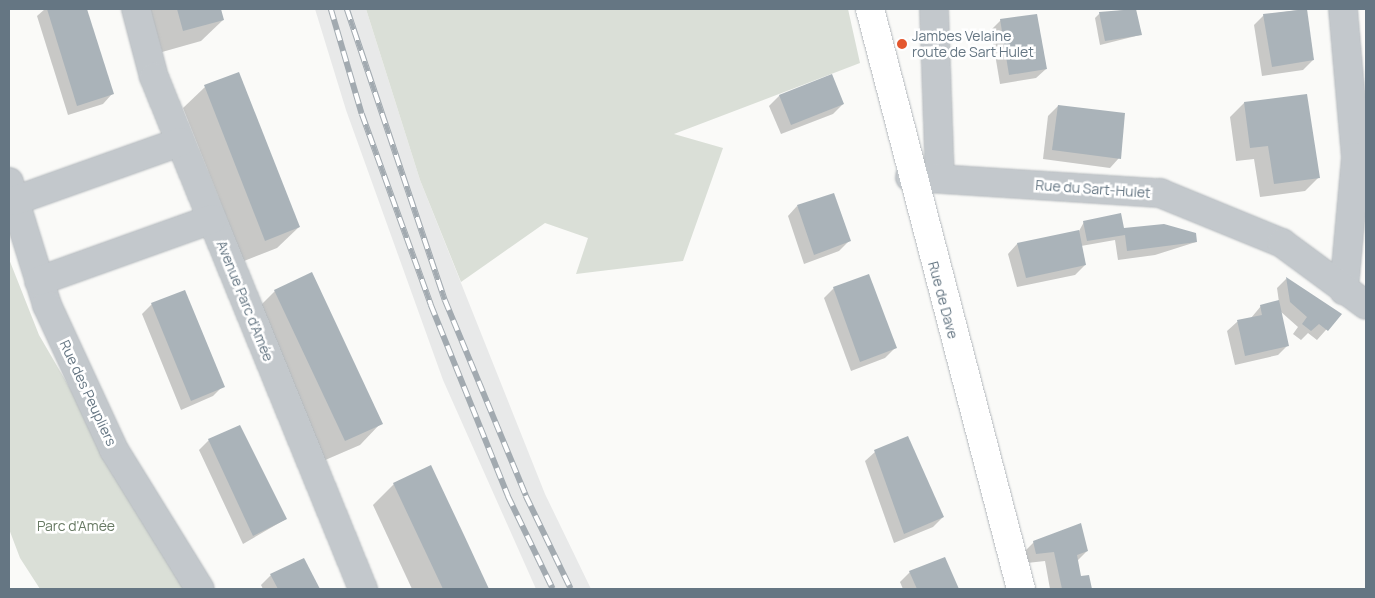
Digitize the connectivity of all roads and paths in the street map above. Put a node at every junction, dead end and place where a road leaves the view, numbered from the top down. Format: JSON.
{"nodes":[{"id":1,"x":136,"y":9,"type":"edge"},
{"id":2,"x":870,"y":9,"type":"edge"},
{"id":3,"x":934,"y":9,"type":"edge"},
{"id":4,"x":1343,"y":9,"type":"edge"},
{"id":5,"x":180,"y":142,"type":"junction"},
{"id":6,"x":910,"y":177,"type":"junction"},
{"id":7,"x":940,"y":178,"type":"junction"},
{"id":8,"x":11,"y":191,"type":"edge"},
{"id":9,"x":212,"y":219,"type":"junction"},
{"id":10,"x":39,"y":281,"type":"junction"},
{"id":11,"x":1344,"y":290,"type":"junction"},
{"id":12,"x":1366,"y":305,"type":"edge"},
{"id":13,"x":200,"y":589,"type":"edge"},
{"id":14,"x":363,"y":589,"type":"edge"},
{"id":15,"x":1021,"y":589,"type":"edge"}],
"edges":[{"from":1,"to":5,"type":"street","name":"Avenue Parc d'Amée"},
{"from":2,"to":6,"type":"main road","name":"Rue de Dave"},
{"from":3,"to":7,"type":"street"},
{"from":4,"to":11,"type":"street"},
{"from":5,"to":8,"type":"street"},
{"from":5,"to":9,"type":"street","name":"Avenue Parc d'Amée"},
{"from":6,"to":7,"type":"street","name":"Rue du Sart-Hulet"},
{"from":6,"to":15,"type":"main road","name":"Rue de Dave"},
{"from":7,"to":11,"type":"street","name":"Rue du Sart-Hulet"},
{"from":8,"to":10,"type":"street","name":"Rue des Peupliers"},
{"from":9,"to":10,"type":"street"},
{"from":9,"to":14,"type":"street","name":"Avenue Parc d'Amée"},
{"from":10,"to":13,"type":"street","name":"Rue des Peupliers"},
{"from":11,"to":12,"type":"street","name":"Rue du Sart-Hulet"}]}
